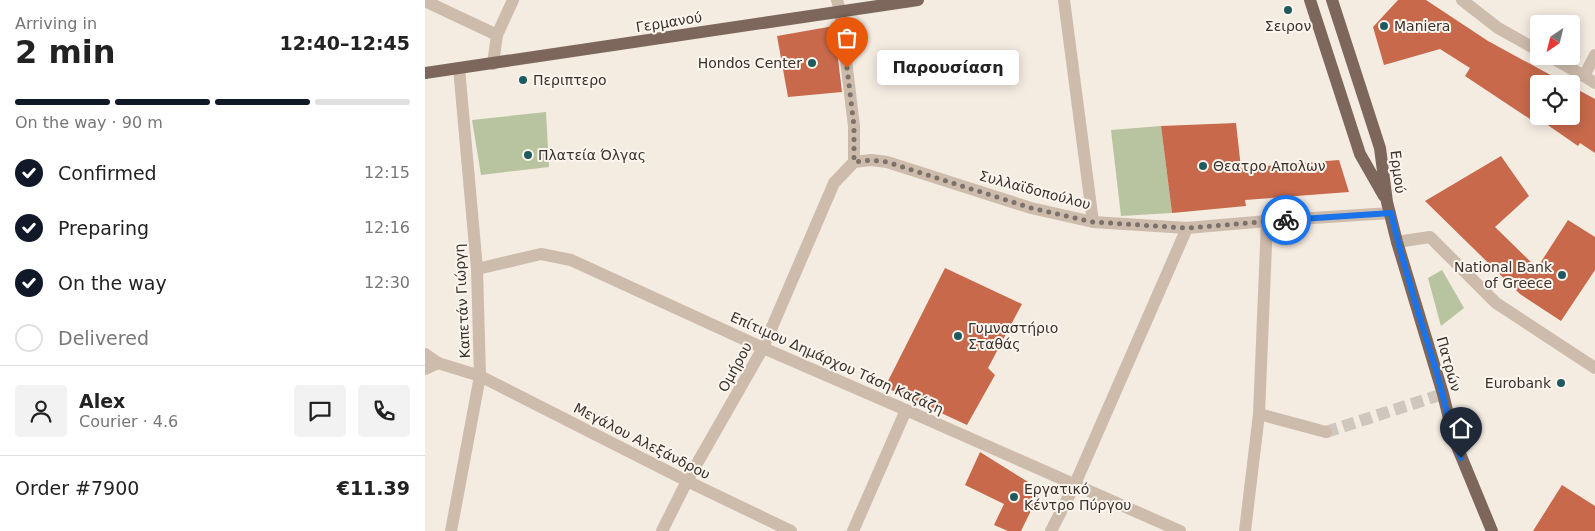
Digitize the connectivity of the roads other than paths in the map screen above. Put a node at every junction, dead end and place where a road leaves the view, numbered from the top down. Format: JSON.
{"nodes":[{"id":1,"x":513,"y":0,"type":"edge"},
{"id":2,"x":917,"y":0,"type":"edge"},
{"id":3,"x":1065,"y":0,"type":"edge"},
{"id":4,"x":1310,"y":0,"type":"edge"},
{"id":5,"x":1332,"y":0,"type":"edge"},
{"id":6,"x":1462,"y":0,"type":"edge"},
{"id":7,"x":425,"y":1,"type":"edge"},
{"id":8,"x":839,"y":5,"type":"edge"},
{"id":9,"x":497,"y":35,"type":"junction"},
{"id":10,"x":1530,"y":46,"type":"edge"},
{"id":11,"x":1595,"y":55,"type":"edge"},
{"id":12,"x":493,"y":64,"type":"junction"},
{"id":13,"x":1564,"y":65,"type":"edge"},
{"id":14,"x":459,"y":68,"type":"junction"},
{"id":15,"x":425,"y":73,"type":"edge"},
{"id":16,"x":1590,"y":80,"type":"edge"},
{"id":17,"x":854,"y":162,"type":"junction"},
{"id":18,"x":1389,"y":208,"type":"junction"},
{"id":19,"x":1267,"y":221,"type":"junction"},
{"id":20,"x":1093,"y":222,"type":"junction"},
{"id":21,"x":1187,"y":228,"type":"junction"},
{"id":22,"x":1397,"y":242,"type":"junction"},
{"id":23,"x":477,"y":269,"type":"junction"},
{"id":24,"x":763,"y":348,"type":"junction"},
{"id":25,"x":425,"y":354,"type":"edge"},
{"id":26,"x":438,"y":363,"type":"junction"},
{"id":27,"x":1595,"y":368,"type":"edge"},
{"id":28,"x":425,"y":369,"type":"edge"},
{"id":29,"x":480,"y":376,"type":"junction"},
{"id":30,"x":906,"y":410,"type":"junction"},
{"id":31,"x":1259,"y":414,"type":"junction"},
{"id":32,"x":1326,"y":432,"type":"tunnel mouth"},
{"id":33,"x":687,"y":481,"type":"junction"},
{"id":34,"x":1075,"y":484,"type":"junction"},
{"id":35,"x":451,"y":531,"type":"edge"},
{"id":36,"x":662,"y":531,"type":"edge"},
{"id":37,"x":791,"y":531,"type":"edge"},
{"id":38,"x":853,"y":531,"type":"edge"},
{"id":39,"x":1051,"y":531,"type":"edge"},
{"id":40,"x":1180,"y":531,"type":"edge"},
{"id":41,"x":1245,"y":531,"type":"edge"},
{"id":42,"x":1492,"y":531,"type":"edge"}],
"edges":[{"from":1,"to":9,"type":"street"},
{"from":2,"to":8,"type":"main road","name":"Γερμανού"},
{"from":3,"to":20,"type":"street"},
{"from":4,"to":18,"type":"main road","name":"Ερμού"},
{"from":5,"to":18,"type":"main road","name":"Ερμού"},
{"from":6,"to":10,"type":"street"},
{"from":7,"to":9,"type":"street"},
{"from":8,"to":12,"type":"main road","name":"Γερμανού"},
{"from":8,"to":17,"type":"street"},
{"from":9,"to":12,"type":"street"},
{"from":11,"to":16,"type":"street"},
{"from":12,"to":14,"type":"main road","name":"Γερμανού"},
{"from":13,"to":16,"type":"street"},
{"from":14,"to":15,"type":"main road","name":"Γερμανού"},
{"from":14,"to":23,"type":"street","name":"Καπετάν Γιώργη"},
{"from":17,"to":20,"type":"street","name":"Συλλαϊδοπούλου"},
{"from":17,"to":24,"type":"street","name":"Ομήρου"},
{"from":18,"to":19,"type":"street","name":"Συλλαϊδοπούλου"},
{"from":18,"to":22,"type":"main road","name":"Πατρών"},
{"from":19,"to":21,"type":"street","name":"Συλλαϊδοπούλου"},
{"from":19,"to":31,"type":"street"},
{"from":20,"to":21,"type":"street","name":"Συλλαϊδοπούλου"},
{"from":21,"to":34,"type":"street"},
{"from":22,"to":27,"type":"street"},
{"from":22,"to":42,"type":"main road","name":"Πατρών"},
{"from":23,"to":24,"type":"street","name":"Επίτιμου Δημάρχου Τάση Καζάζη"},
{"from":23,"to":29,"type":"street","name":"Καπετάν Γιώργη"},
{"from":24,"to":30,"type":"street","name":"Επίτιμου Δημάρχου Τάση Καζάζη"},
{"from":24,"to":33,"type":"street","name":"Ομήρου"},
{"from":25,"to":26,"type":"street","name":"Μεγάλου Αλεξάνδρου"},
{"from":26,"to":28,"type":"street"},
{"from":26,"to":29,"type":"street","name":"Μεγάλου Αλεξάνδρου"},
{"from":29,"to":33,"type":"street","name":"Μεγάλου Αλεξάνδρου"},
{"from":29,"to":35,"type":"street","name":"Καπετάν Γιώργη"},
{"from":30,"to":34,"type":"street","name":"Επίτιμου Δημάρχου Τάση Καζάζη"},
{"from":30,"to":38,"type":"street"},
{"from":31,"to":32,"type":"street"},
{"from":31,"to":41,"type":"street"},
{"from":33,"to":36,"type":"street","name":"Ομήρου"},
{"from":33,"to":37,"type":"street","name":"Μεγάλου Αλεξάνδρου"},
{"from":34,"to":39,"type":"street"},
{"from":34,"to":40,"type":"street","name":"Επίτιμου Δημάρχου Τάση Καζάζη"}]}
